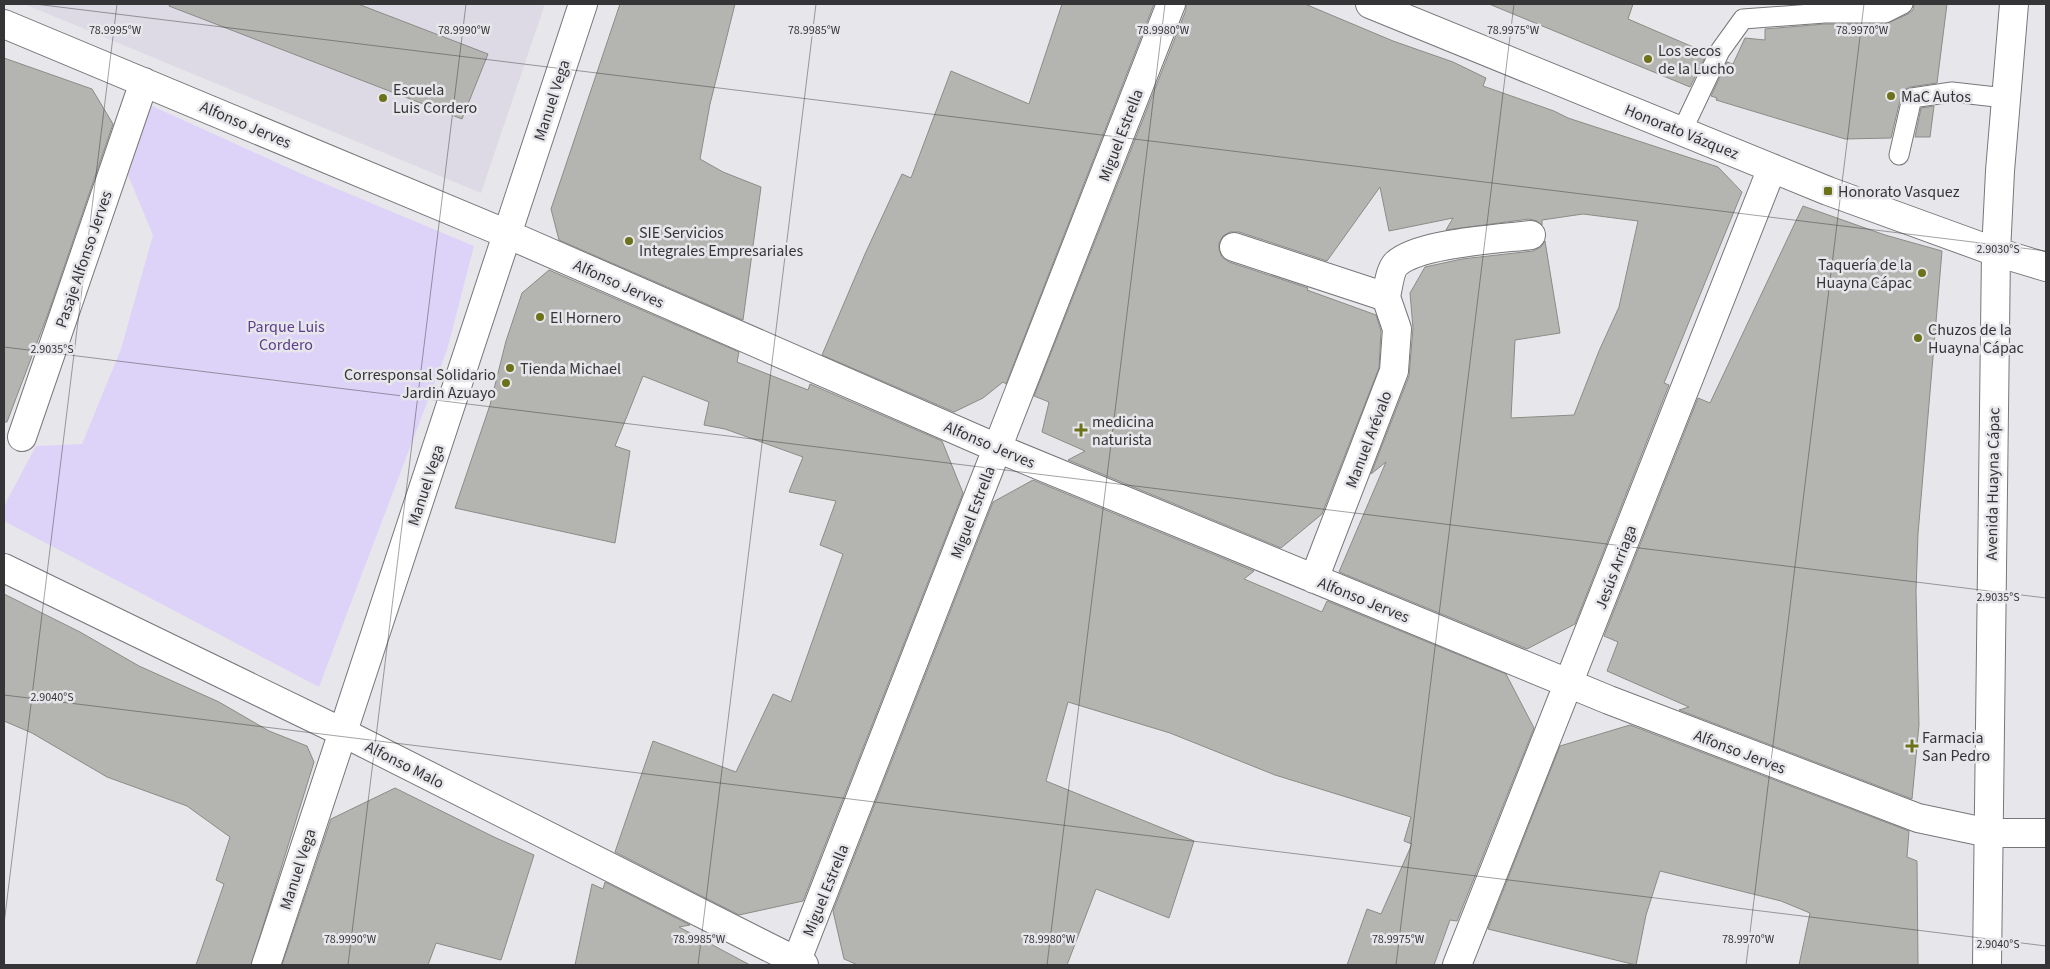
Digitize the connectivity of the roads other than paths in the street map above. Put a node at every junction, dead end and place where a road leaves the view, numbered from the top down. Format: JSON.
{"nodes":[{"id":1,"x":583,"y":4,"type":"edge"},
{"id":2,"x":1171,"y":4,"type":"edge"},
{"id":3,"x":1370,"y":4,"type":"edge"},
{"id":4,"x":1904,"y":4,"type":"edge"},
{"id":5,"x":2014,"y":4,"type":"edge"},
{"id":6,"x":4,"y":24,"type":"edge"},
{"id":7,"x":144,"y":82,"type":"junction"},
{"id":8,"x":2005,"y":98,"type":"junction"},
{"id":9,"x":1682,"y":131,"type":"junction"},
{"id":10,"x":1899,"y":155,"type":"dead end"},
{"id":11,"x":1772,"y":168,"type":"junction"},
{"id":12,"x":507,"y":234,"type":"junction"},
{"id":13,"x":1531,"y":235,"type":"dead end"},
{"id":14,"x":1234,"y":247,"type":"dead end"},
{"id":15,"x":1996,"y":252,"type":"junction"},
{"id":16,"x":2046,"y":267,"type":"edge"},
{"id":17,"x":1386,"y":297,"type":"junction"},
{"id":18,"x":22,"y":436,"type":"dead end"},
{"id":19,"x":997,"y":448,"type":"junction"},
{"id":20,"x":4,"y":568,"type":"edge"},
{"id":21,"x":1314,"y":578,"type":"junction"},
{"id":22,"x":1570,"y":683,"type":"junction"},
{"id":23,"x":342,"y":732,"type":"junction"},
{"id":24,"x":1988,"y":833,"type":"junction"},
{"id":25,"x":2046,"y":833,"type":"edge"},
{"id":26,"x":799,"y":964,"type":"edge"},
{"id":27,"x":266,"y":965,"type":"edge"},
{"id":28,"x":1457,"y":965,"type":"edge"},
{"id":29,"x":1987,"y":965,"type":"edge"}],
"edges":[{"from":1,"to":12,"type":"street","name":"Manuel Vega"},
{"from":2,"to":19,"type":"street","name":"Miguel Estrella"},
{"from":3,"to":9,"type":"street","name":"Honorato Vázquez"},
{"from":4,"to":9,"type":"lane"},
{"from":5,"to":8,"type":"street","name":"Avenida Huayna Cápac"},
{"from":6,"to":7,"type":"street","name":"Alfonso Jerves"},
{"from":7,"to":12,"type":"street","name":"Alfonso Jerves"},
{"from":7,"to":18,"type":"street","name":"Pasaje Alfonso Jerves"},
{"from":8,"to":10,"type":"lane"},
{"from":8,"to":15,"type":"street","name":"Avenida Huayna Cápac"},
{"from":9,"to":11,"type":"street","name":"Honorato Vázquez"},
{"from":11,"to":15,"type":"street","name":"Honorato Vázquez"},
{"from":11,"to":22,"type":"street","name":"Jesús Arriaga"},
{"from":12,"to":19,"type":"street","name":"Alfonso Jerves"},
{"from":12,"to":23,"type":"street","name":"Manuel Vega"},
{"from":13,"to":17,"type":"street"},
{"from":14,"to":17,"type":"street"},
{"from":15,"to":16,"type":"street","name":"Honorato Vázquez"},
{"from":15,"to":24,"type":"street","name":"Avenida Huayna Cápac"},
{"from":17,"to":21,"type":"street","name":"Manuel Arévalo"},
{"from":19,"to":21,"type":"street","name":"Alfonso Jerves"},
{"from":19,"to":26,"type":"street","name":"Miguel Estrella"},
{"from":20,"to":23,"type":"street","name":"Alfonso Malo"},
{"from":21,"to":22,"type":"street","name":"Alfonso Jerves"},
{"from":22,"to":24,"type":"street","name":"Alfonso Jerves"},
{"from":22,"to":28,"type":"street","name":"Jesús Arriaga"},
{"from":23,"to":26,"type":"street","name":"Alfonso Malo"},
{"from":23,"to":27,"type":"street","name":"Manuel Vega"},
{"from":24,"to":25,"type":"street","name":"Alfonso Jerves"},
{"from":24,"to":29,"type":"street","name":"Avenida Huayna Cápac"}]}
